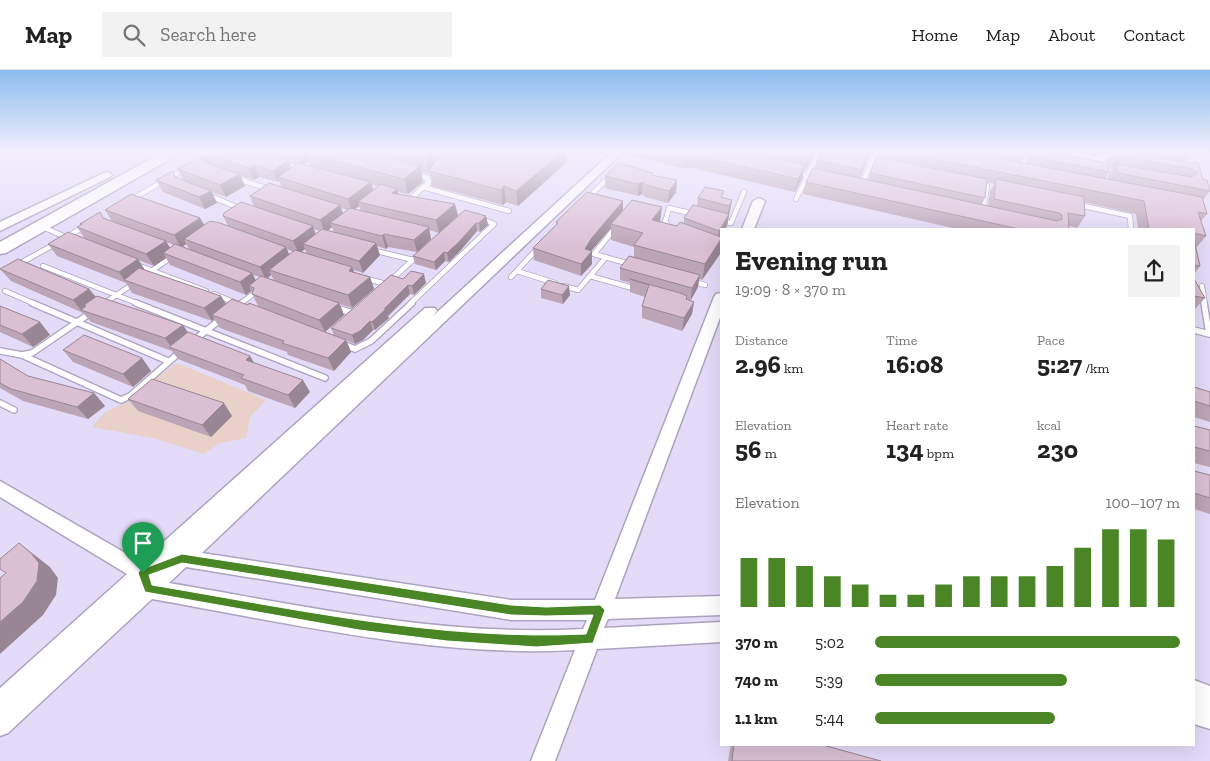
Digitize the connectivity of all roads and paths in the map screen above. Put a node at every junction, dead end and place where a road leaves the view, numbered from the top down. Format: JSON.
{"nodes":[{"id":1,"x":87,"y":184,"type":"edge"},
{"id":2,"x":89,"y":184,"type":"edge"},
{"id":3,"x":114,"y":184,"type":"edge"},
{"id":4,"x":115,"y":184,"type":"edge"},
{"id":5,"x":159,"y":184,"type":"edge"},
{"id":6,"x":254,"y":184,"type":"edge"},
{"id":7,"x":427,"y":184,"type":"edge"},
{"id":8,"x":428,"y":184,"type":"edge"},
{"id":9,"x":570,"y":184,"type":"edge"},
{"id":10,"x":583,"y":184,"type":"edge"},
{"id":11,"x":602,"y":184,"type":"edge"},
{"id":12,"x":803,"y":184,"type":"edge"},
{"id":13,"x":978,"y":184,"type":"edge"},
{"id":14,"x":852,"y":185,"type":"edge"},
{"id":15,"x":987,"y":186,"type":"junction"},
{"id":16,"x":861,"y":187,"type":"joint"},
{"id":17,"x":996,"y":188,"type":"edge"},
{"id":18,"x":871,"y":189,"type":"edge"},
{"id":19,"x":200,"y":192,"type":"edge"},
{"id":20,"x":744,"y":192,"type":"dead end"},
{"id":21,"x":265,"y":195,"type":"edge"},
{"id":22,"x":400,"y":198,"type":"edge"},
{"id":23,"x":796,"y":199,"type":"dead end"},
{"id":24,"x":409,"y":200,"type":"junction"},
{"id":25,"x":759,"y":201,"type":"dead end"},
{"id":26,"x":418,"y":203,"type":"edge"},
{"id":27,"x":124,"y":204,"type":"edge"},
{"id":28,"x":1073,"y":204,"type":"edge"},
{"id":29,"x":581,"y":205,"type":"edge"},
{"id":30,"x":509,"y":210,"type":"dead end"},
{"id":31,"x":973,"y":212,"type":"edge"},
{"id":32,"x":237,"y":214,"type":"edge"},
{"id":33,"x":983,"y":214,"type":"junction"},
{"id":34,"x":696,"y":215,"type":"edge"},
{"id":35,"x":473,"y":216,"type":"edge"},
{"id":36,"x":991,"y":216,"type":"edge"},
{"id":37,"x":713,"y":219,"type":"edge"},
{"id":38,"x":91,"y":223,"type":"edge"},
{"id":39,"x":617,"y":226,"type":"edge"},
{"id":40,"x":0,"y":227,"type":"edge"},
{"id":41,"x":45,"y":228,"type":"junction"},
{"id":42,"x":748,"y":228,"type":"edge"},
{"id":43,"x":1131,"y":228,"type":"edge"},
{"id":44,"x":675,"y":232,"type":"edge"},
{"id":45,"x":0,"y":233,"type":"edge"},
{"id":46,"x":66,"y":237,"type":"junction"},
{"id":47,"x":75,"y":240,"type":"edge"},
{"id":48,"x":542,"y":244,"type":"edge"},
{"id":49,"x":0,"y":249,"type":"edge"},
{"id":50,"x":369,"y":249,"type":"edge"},
{"id":51,"x":420,"y":254,"type":"edge"},
{"id":52,"x":0,"y":256,"type":"edge"},
{"id":53,"x":174,"y":256,"type":"edge"},
{"id":54,"x":606,"y":257,"type":"junction"},
{"id":55,"x":413,"y":260,"type":"junction"},
{"id":56,"x":135,"y":264,"type":"edge"},
{"id":57,"x":633,"y":265,"type":"edge"},
{"id":58,"x":42,"y":266,"type":"dead end"},
{"id":59,"x":8,"y":270,"type":"edge"},
{"id":60,"x":152,"y":270,"type":"junction"},
{"id":61,"x":517,"y":271,"type":"junction"},
{"id":62,"x":145,"y":275,"type":"edge"},
{"id":63,"x":360,"y":276,"type":"edge"},
{"id":64,"x":590,"y":276,"type":"junction"},
{"id":65,"x":511,"y":277,"type":"dead end"},
{"id":66,"x":138,"y":280,"type":"edge"},
{"id":67,"x":687,"y":280,"type":"edge"},
{"id":68,"x":386,"y":284,"type":"junction"},
{"id":69,"x":706,"y":285,"type":"dead end"},
{"id":70,"x":1202,"y":286,"type":"dead end"},
{"id":71,"x":260,"y":289,"type":"edge"},
{"id":72,"x":380,"y":290,"type":"edge"},
{"id":73,"x":5,"y":291,"type":"dead end"},
{"id":74,"x":645,"y":292,"type":"edge"},
{"id":75,"x":116,"y":295,"type":"junction"},
{"id":76,"x":720,"y":299,"type":"edge"},
{"id":77,"x":240,"y":304,"type":"junction"},
{"id":78,"x":327,"y":304,"type":"edge"},
{"id":79,"x":249,"y":307,"type":"edge"},
{"id":80,"x":360,"y":308,"type":"edge"},
{"id":81,"x":233,"y":309,"type":"edge"},
{"id":82,"x":353,"y":313,"type":"junction"},
{"id":83,"x":226,"y":315,"type":"edge"},
{"id":84,"x":346,"y":319,"type":"edge"},
{"id":85,"x":77,"y":322,"type":"junction"},
{"id":86,"x":1195,"y":330,"type":"edge"},
{"id":87,"x":206,"y":331,"type":"junction"},
{"id":88,"x":334,"y":340,"type":"edge"},
{"id":89,"x":191,"y":343,"type":"edge"},
{"id":90,"x":183,"y":349,"type":"edge"},
{"id":91,"x":0,"y":351,"type":"edge"},
{"id":92,"x":22,"y":355,"type":"junction"},
{"id":93,"x":168,"y":361,"type":"junction"},
{"id":94,"x":325,"y":378,"type":"dead end"},
{"id":95,"x":0,"y":403,"type":"edge"},
{"id":96,"x":14,"y":410,"type":"dead end"},
{"id":97,"x":0,"y":488,"type":"edge"},
{"id":98,"x":182,"y":558,"type":"junction"},
{"id":99,"x":146,"y":581,"type":"junction"},
{"id":100,"x":720,"y":606,"type":"edge"},
{"id":101,"x":600,"y":610,"type":"junction"},
{"id":102,"x":720,"y":632,"type":"edge"},
{"id":103,"x":589,"y":639,"type":"junction"},
{"id":104,"x":1195,"y":691,"type":"edge"},
{"id":105,"x":1210,"y":697,"type":"edge"},
{"id":106,"x":0,"y":703,"type":"edge"},
{"id":107,"x":1195,"y":713,"type":"edge"},
{"id":108,"x":1210,"y":718,"type":"edge"},
{"id":109,"x":0,"y":725,"type":"edge"},
{"id":110,"x":543,"y":761,"type":"edge"}],
"edges":[{"from":1,"to":40,"type":"main road"},
{"from":2,"to":45,"type":"highway"},
{"from":3,"to":49,"type":"highway"},
{"from":4,"to":41,"type":"main road"},
{"from":5,"to":27,"type":"lane"},
{"from":6,"to":21,"type":"lane"},
{"from":7,"to":24,"type":"lane"},
{"from":8,"to":30,"type":"lane"},
{"from":9,"to":99,"type":"main road"},
{"from":10,"to":98,"type":"main road"},
{"from":11,"to":29,"type":"lane"},
{"from":12,"to":23,"type":"lane"},
{"from":13,"to":15,"type":"lane"},
{"from":14,"to":16,"type":"lane"},
{"from":15,"to":17,"type":"lane"},
{"from":15,"to":33,"type":"lane"},
{"from":16,"to":18,"type":"lane"},
{"from":19,"to":32,"type":"lane"},
{"from":20,"to":37,"type":"lane"},
{"from":22,"to":24,"type":"lane"},
{"from":24,"to":26,"type":"lane"},
{"from":25,"to":42,"type":"main road"},
{"from":28,"to":43,"type":"lane"},
{"from":31,"to":33,"type":"lane"},
{"from":33,"to":36,"type":"lane"},
{"from":34,"to":44,"type":"lane"},
{"from":35,"to":88,"type":"lane"},
{"from":38,"to":46,"type":"lane"},
{"from":39,"to":54,"type":"lane"},
{"from":41,"to":46,"type":"lane"},
{"from":41,"to":52,"type":"main road"},
{"from":46,"to":47,"type":"lane"},
{"from":46,"to":59,"type":"lane"},
{"from":48,"to":61,"type":"lane"},
{"from":50,"to":55,"type":"lane"},
{"from":51,"to":55,"type":"lane"},
{"from":53,"to":60,"type":"lane"},
{"from":54,"to":57,"type":"lane"},
{"from":54,"to":64,"type":"lane"},
{"from":55,"to":68,"type":"lane"},
{"from":56,"to":60,"type":"lane"},
{"from":58,"to":75,"type":"lane"},
{"from":60,"to":62,"type":"lane"},
{"from":60,"to":77,"type":"lane"},
{"from":61,"to":64,"type":"lane"},
{"from":61,"to":65,"type":"lane"},
{"from":63,"to":68,"type":"lane"},
{"from":64,"to":74,"type":"lane"},
{"from":66,"to":75,"type":"lane"},
{"from":67,"to":69,"type":"lane"},
{"from":68,"to":72,"type":"lane"},
{"from":70,"to":86,"type":"lane"},
{"from":71,"to":77,"type":"lane"},
{"from":73,"to":85,"type":"lane"},
{"from":75,"to":85,"type":"lane"},
{"from":75,"to":87,"type":"lane"},
{"from":76,"to":101,"type":"main road"},
{"from":77,"to":79,"type":"lane"},
{"from":77,"to":81,"type":"lane"},
{"from":78,"to":82,"type":"lane"},
{"from":80,"to":82,"type":"lane"},
{"from":82,"to":84,"type":"lane"},
{"from":83,"to":87,"type":"lane"},
{"from":85,"to":92,"type":"lane"},
{"from":85,"to":93,"type":"lane"},
{"from":87,"to":89,"type":"lane"},
{"from":87,"to":94,"type":"lane"},
{"from":90,"to":93,"type":"lane"},
{"from":91,"to":92,"type":"lane"},
{"from":92,"to":93,"type":"lane"},
{"from":95,"to":96,"type":"lane"},
{"from":97,"to":99,"type":"main road"},
{"from":98,"to":99,"type":"main road"},
{"from":98,"to":101,"type":"main road"},
{"from":99,"to":103,"type":"main road"},
{"from":99,"to":106,"type":"main road"},
{"from":99,"to":109,"type":"main road"},
{"from":100,"to":101,"type":"main road"},
{"from":101,"to":103,"type":"main road"},
{"from":102,"to":103,"type":"main road"},
{"from":103,"to":110,"type":"main road"},
{"from":104,"to":105,"type":"street"},
{"from":107,"to":108,"type":"main road"}]}
